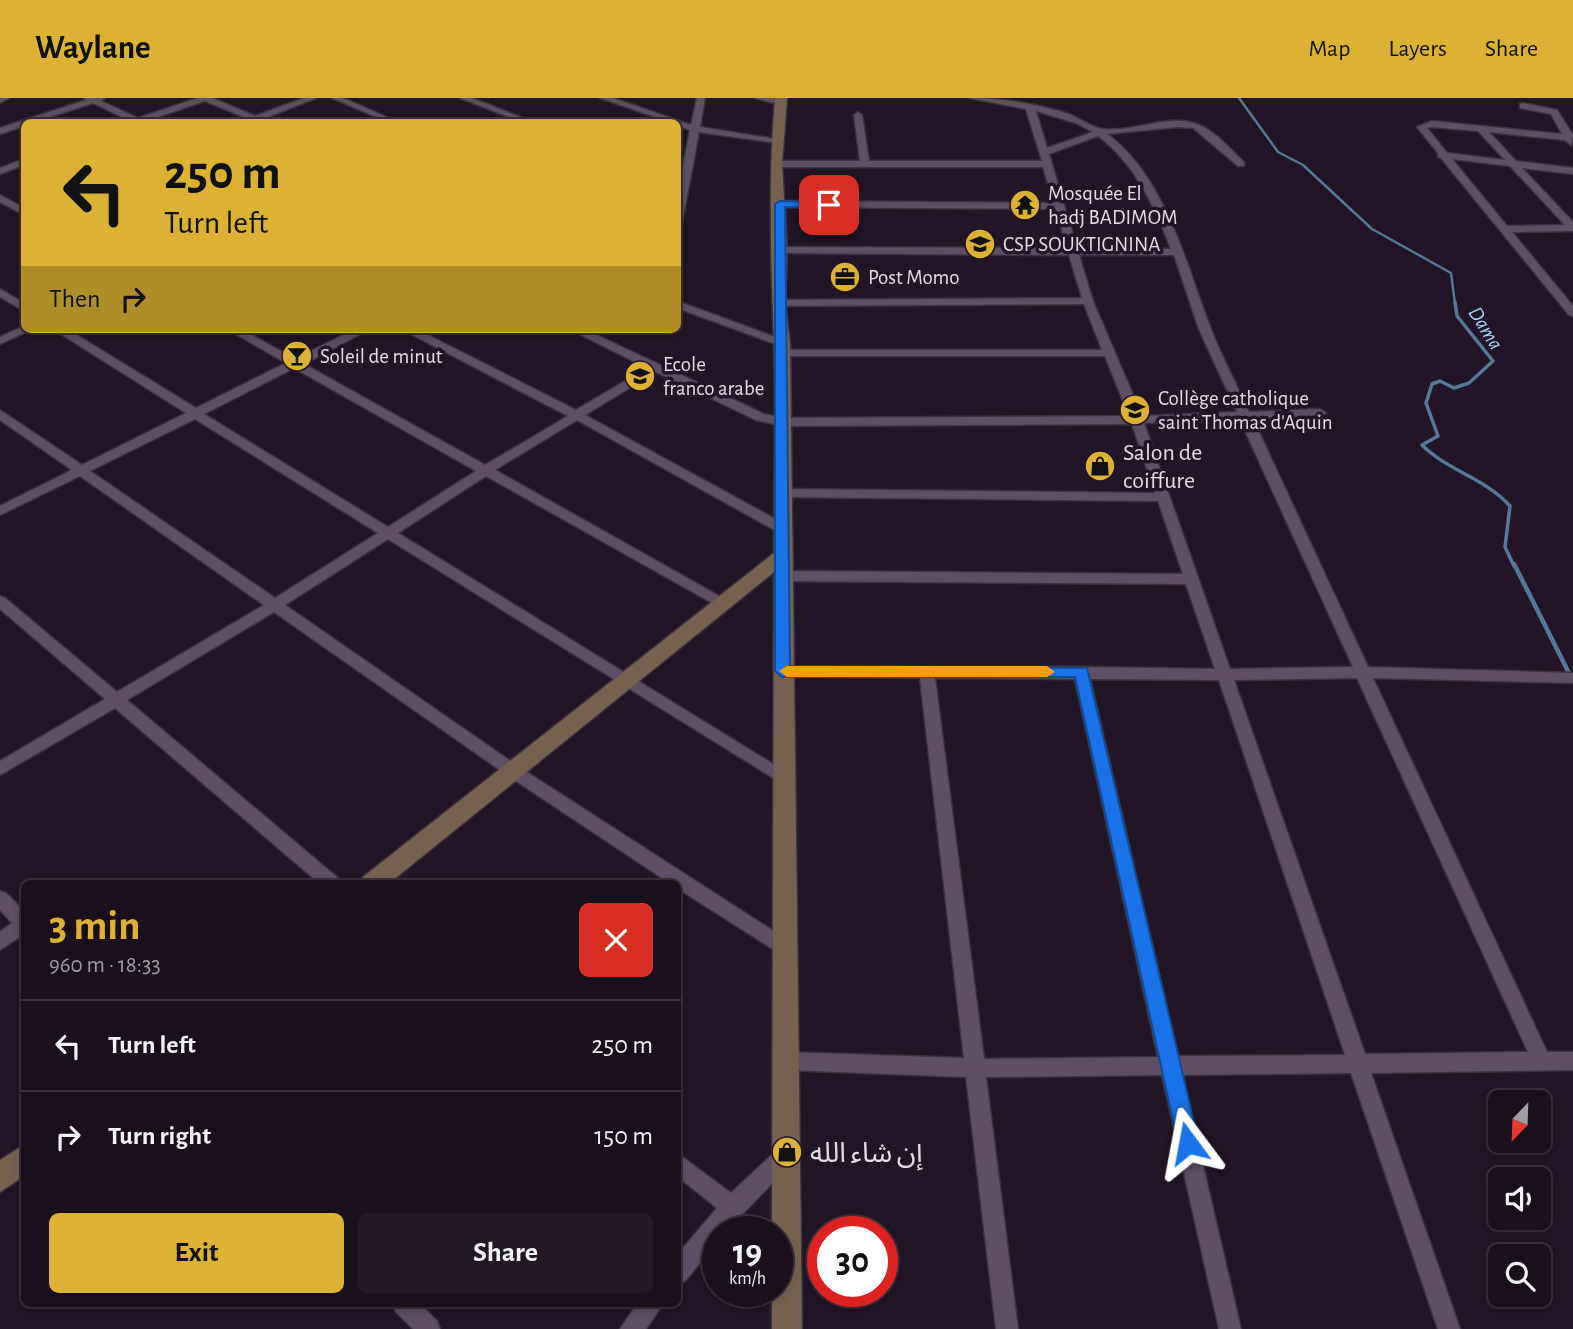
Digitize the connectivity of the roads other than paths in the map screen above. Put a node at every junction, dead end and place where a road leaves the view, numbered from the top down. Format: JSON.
{"nodes":[{"id":1,"x":5,"y":98,"type":"edge"},
{"id":2,"x":205,"y":98,"type":"edge"},
{"id":3,"x":312,"y":98,"type":"edge"},
{"id":4,"x":336,"y":98,"type":"edge"},
{"id":5,"x":464,"y":98,"type":"edge"},
{"id":6,"x":604,"y":98,"type":"edge"},
{"id":7,"x":701,"y":98,"type":"edge"},
{"id":8,"x":759,"y":98,"type":"edge"},
{"id":9,"x":974,"y":98,"type":"edge"},
{"id":10,"x":1538,"y":98,"type":"edge"},
{"id":11,"x":94,"y":99,"type":"edge"},
{"id":12,"x":0,"y":100,"type":"edge"},
{"id":13,"x":781,"y":100,"type":"edge"},
{"id":14,"x":1523,"y":106,"type":"dead end"},
{"id":15,"x":1030,"y":107,"type":"junction"},
{"id":16,"x":1548,"y":110,"type":"junction"},
{"id":17,"x":858,"y":115,"type":"dead end"},
{"id":18,"x":37,"y":119,"type":"edge"},
{"id":19,"x":132,"y":119,"type":"edge"},
{"id":20,"x":146,"y":119,"type":"edge"},
{"id":21,"x":254,"y":119,"type":"edge"},
{"id":22,"x":264,"y":119,"type":"edge"},
{"id":23,"x":387,"y":119,"type":"edge"},
{"id":24,"x":512,"y":119,"type":"edge"},
{"id":25,"x":665,"y":119,"type":"edge"},
{"id":26,"x":681,"y":124,"type":"edge"},
{"id":27,"x":21,"y":125,"type":"edge"},
{"id":28,"x":695,"y":129,"type":"junction"},
{"id":29,"x":1481,"y":129,"type":"junction"},
{"id":30,"x":0,"y":131,"type":"edge"},
{"id":31,"x":1100,"y":132,"type":"junction"},
{"id":32,"x":776,"y":140,"type":"junction"},
{"id":33,"x":1571,"y":140,"type":"edge"},
{"id":34,"x":1441,"y":155,"type":"junction"},
{"id":35,"x":1047,"y":158,"type":"junction"},
{"id":36,"x":21,"y":163,"type":"edge"},
{"id":37,"x":776,"y":164,"type":"junction"},
{"id":38,"x":1241,"y":164,"type":"dead end"},
{"id":39,"x":864,"y":165,"type":"junction"},
{"id":40,"x":1515,"y":165,"type":"junction"},
{"id":41,"x":0,"y":170,"type":"edge"},
{"id":42,"x":1573,"y":172,"type":"edge"},
{"id":43,"x":682,"y":178,"type":"edge"},
{"id":44,"x":0,"y":198,"type":"edge"},
{"id":45,"x":780,"y":204,"type":"junction"},
{"id":46,"x":1059,"y":206,"type":"junction"},
{"id":47,"x":21,"y":210,"type":"edge"},
{"id":48,"x":1573,"y":228,"type":"edge"},
{"id":49,"x":1503,"y":229,"type":"junction"},
{"id":50,"x":780,"y":250,"type":"junction"},
{"id":51,"x":1074,"y":251,"type":"junction"},
{"id":52,"x":1179,"y":252,"type":"junction"},
{"id":53,"x":0,"y":292,"type":"edge"},
{"id":54,"x":1088,"y":301,"type":"junction"},
{"id":55,"x":778,"y":303,"type":"junction"},
{"id":56,"x":21,"y":305,"type":"edge"},
{"id":57,"x":681,"y":306,"type":"edge"},
{"id":58,"x":1573,"y":313,"type":"edge"},
{"id":59,"x":21,"y":332,"type":"edge"},
{"id":60,"x":65,"y":333,"type":"edge"},
{"id":61,"x":240,"y":333,"type":"edge"},
{"id":62,"x":356,"y":333,"type":"edge"},
{"id":63,"x":415,"y":333,"type":"edge"},
{"id":64,"x":584,"y":333,"type":"edge"},
{"id":65,"x":0,"y":341,"type":"edge"},
{"id":66,"x":782,"y":348,"type":"junction"},
{"id":67,"x":1107,"y":353,"type":"junction"},
{"id":68,"x":295,"y":364,"type":"junction"},
{"id":69,"x":656,"y":367,"type":"junction"},
{"id":70,"x":195,"y":413,"type":"junction"},
{"id":71,"x":1320,"y":413,"type":"dead end"},
{"id":72,"x":0,"y":414,"type":"edge"},
{"id":73,"x":578,"y":416,"type":"junction"},
{"id":74,"x":1248,"y":416,"type":"junction"},
{"id":75,"x":1137,"y":420,"type":"junction"},
{"id":76,"x":783,"y":422,"type":"junction"},
{"id":77,"x":81,"y":471,"type":"junction"},
{"id":78,"x":485,"y":471,"type":"junction"},
{"id":79,"x":783,"y":493,"type":"junction"},
{"id":80,"x":1164,"y":498,"type":"junction"},
{"id":81,"x":0,"y":511,"type":"edge"},
{"id":82,"x":783,"y":529,"type":"junction"},
{"id":83,"x":390,"y":533,"type":"junction"},
{"id":84,"x":783,"y":566,"type":"junction"},
{"id":85,"x":1192,"y":579,"type":"junction"},
{"id":86,"x":0,"y":601,"type":"edge"},
{"id":87,"x":723,"y":604,"type":"junction"},
{"id":88,"x":275,"y":605,"type":"junction"},
{"id":89,"x":782,"y":671,"type":"junction"},
{"id":90,"x":927,"y":671,"type":"junction"},
{"id":91,"x":1081,"y":672,"type":"junction"},
{"id":92,"x":1364,"y":672,"type":"junction"},
{"id":93,"x":1225,"y":675,"type":"junction"},
{"id":94,"x":1573,"y":678,"type":"edge"},
{"id":95,"x":627,"y":680,"type":"junction"},
{"id":96,"x":116,"y":698,"type":"junction"},
{"id":97,"x":0,"y":769,"type":"edge"},
{"id":98,"x":513,"y":771,"type":"junction"},
{"id":99,"x":783,"y":778,"type":"junction"},
{"id":100,"x":327,"y":880,"type":"edge"},
{"id":101,"x":375,"y":880,"type":"edge"},
{"id":102,"x":680,"y":880,"type":"edge"},
{"id":103,"x":681,"y":881,"type":"edge"},
{"id":104,"x":0,"y":898,"type":"edge"},
{"id":105,"x":21,"y":920,"type":"edge"},
{"id":106,"x":21,"y":925,"type":"edge"},
{"id":107,"x":0,"y":942,"type":"edge"},
{"id":108,"x":785,"y":949,"type":"junction"},
{"id":109,"x":1541,"y":1060,"type":"junction"},
{"id":110,"x":786,"y":1061,"type":"junction"},
{"id":111,"x":1573,"y":1061,"type":"edge"},
{"id":112,"x":1170,"y":1063,"type":"junction"},
{"id":113,"x":1358,"y":1063,"type":"junction"},
{"id":114,"x":975,"y":1068,"type":"junction"},
{"id":115,"x":786,"y":1155,"type":"junction"},
{"id":116,"x":21,"y":1161,"type":"edge"},
{"id":117,"x":681,"y":1166,"type":"edge"},
{"id":118,"x":0,"y":1178,"type":"edge"},
{"id":119,"x":732,"y":1207,"type":"junction"},
{"id":120,"x":681,"y":1268,"type":"edge"},
{"id":121,"x":407,"y":1307,"type":"edge"},
{"id":122,"x":649,"y":1307,"type":"edge"},
{"id":123,"x":429,"y":1329,"type":"edge"},
{"id":124,"x":631,"y":1329,"type":"edge"},
{"id":125,"x":787,"y":1329,"type":"edge"},
{"id":126,"x":1007,"y":1329,"type":"edge"},
{"id":127,"x":1230,"y":1329,"type":"edge"},
{"id":128,"x":1449,"y":1329,"type":"edge"}],
"edges":[{"from":1,"to":12,"type":"street"},
{"from":2,"to":20,"type":"street"},
{"from":2,"to":21,"type":"street"},
{"from":3,"to":22,"type":"street"},
{"from":4,"to":23,"type":"street"},
{"from":5,"to":24,"type":"street"},
{"from":6,"to":25,"type":"street"},
{"from":7,"to":28,"type":"street"},
{"from":8,"to":13,"type":"street"},
{"from":9,"to":15,"type":"street"},
{"from":10,"to":16,"type":"street"},
{"from":11,"to":18,"type":"street"},
{"from":11,"to":19,"type":"street"},
{"from":13,"to":32,"type":"street"},
{"from":14,"to":16,"type":"street"},
{"from":15,"to":31,"type":"street"},
{"from":15,"to":35,"type":"street"},
{"from":16,"to":33,"type":"street"},
{"from":17,"to":39,"type":"street"},
{"from":26,"to":28,"type":"street"},
{"from":27,"to":30,"type":"street"},
{"from":28,"to":32,"type":"street"},
{"from":28,"to":43,"type":"street"},
{"from":29,"to":33,"type":"street"},
{"from":29,"to":34,"type":"street"},
{"from":29,"to":40,"type":"street"},
{"from":31,"to":35,"type":"street"},
{"from":31,"to":38,"type":"street"},
{"from":31,"to":52,"type":"street"},
{"from":32,"to":37,"type":"street"},
{"from":34,"to":40,"type":"street"},
{"from":34,"to":49,"type":"street"},
{"from":35,"to":39,"type":"street"},
{"from":35,"to":46,"type":"street"},
{"from":36,"to":41,"type":"street"},
{"from":37,"to":39,"type":"street"},
{"from":37,"to":45,"type":"street"},
{"from":40,"to":42,"type":"street"},
{"from":40,"to":48,"type":"street"},
{"from":44,"to":47,"type":"street"},
{"from":45,"to":46,"type":"street"},
{"from":45,"to":50,"type":"street"},
{"from":46,"to":51,"type":"street"},
{"from":48,"to":49,"type":"street"},
{"from":49,"to":58,"type":"street"},
{"from":50,"to":51,"type":"street"},
{"from":50,"to":55,"type":"street"},
{"from":51,"to":52,"type":"street"},
{"from":51,"to":54,"type":"street"},
{"from":52,"to":74,"type":"street"},
{"from":53,"to":56,"type":"street"},
{"from":54,"to":55,"type":"street"},
{"from":54,"to":67,"type":"street"},
{"from":55,"to":66,"type":"street"},
{"from":57,"to":66,"type":"street"},
{"from":59,"to":65,"type":"street"},
{"from":60,"to":70,"type":"street"},
{"from":61,"to":68,"type":"street"},
{"from":62,"to":68,"type":"street"},
{"from":63,"to":73,"type":"street"},
{"from":64,"to":69,"type":"street"},
{"from":66,"to":67,"type":"street"},
{"from":66,"to":76,"type":"street"},
{"from":67,"to":75,"type":"street"},
{"from":68,"to":70,"type":"street"},
{"from":68,"to":78,"type":"street"},
{"from":69,"to":73,"type":"street"},
{"from":69,"to":76,"type":"street"},
{"from":70,"to":77,"type":"street"},
{"from":70,"to":83,"type":"street"},
{"from":71,"to":74,"type":"street"},
{"from":72,"to":77,"type":"street"},
{"from":73,"to":78,"type":"street"},
{"from":73,"to":82,"type":"street"},
{"from":74,"to":75,"type":"street"},
{"from":74,"to":92,"type":"street"},
{"from":75,"to":76,"type":"street"},
{"from":75,"to":80,"type":"street"},
{"from":76,"to":79,"type":"street"},
{"from":77,"to":81,"type":"street"},
{"from":77,"to":88,"type":"street"},
{"from":78,"to":83,"type":"street"},
{"from":78,"to":87,"type":"street"},
{"from":79,"to":80,"type":"street"},
{"from":79,"to":82,"type":"street"},
{"from":80,"to":85,"type":"street"},
{"from":82,"to":84,"type":"street"},
{"from":83,"to":88,"type":"street"},
{"from":83,"to":95,"type":"street"},
{"from":84,"to":85,"type":"street"},
{"from":84,"to":87,"type":"street"},
{"from":84,"to":89,"type":"street"},
{"from":85,"to":93,"type":"street"},
{"from":86,"to":96,"type":"street"},
{"from":87,"to":95,"type":"street"},
{"from":88,"to":96,"type":"street"},
{"from":88,"to":98,"type":"street"},
{"from":89,"to":90,"type":"street"},
{"from":89,"to":99,"type":"street"},
{"from":90,"to":91,"type":"street"},
{"from":90,"to":114,"type":"street"},
{"from":91,"to":93,"type":"street"},
{"from":91,"to":112,"type":"street"},
{"from":92,"to":93,"type":"street"},
{"from":92,"to":94,"type":"street"},
{"from":92,"to":109,"type":"street"},
{"from":93,"to":113,"type":"street"},
{"from":95,"to":98,"type":"street"},
{"from":95,"to":99,"type":"street"},
{"from":96,"to":97,"type":"street"},
{"from":96,"to":100,"type":"street"},
{"from":98,"to":101,"type":"street"},
{"from":98,"to":102,"type":"street"},
{"from":99,"to":108,"type":"street"},
{"from":103,"to":108,"type":"street"},
{"from":104,"to":105,"type":"street"},
{"from":106,"to":107,"type":"street"},
{"from":108,"to":110,"type":"street"},
{"from":109,"to":111,"type":"street"},
{"from":109,"to":113,"type":"street"},
{"from":110,"to":114,"type":"street"},
{"from":110,"to":115,"type":"street"},
{"from":112,"to":113,"type":"street"},
{"from":112,"to":114,"type":"street"},
{"from":112,"to":127,"type":"street"},
{"from":113,"to":128,"type":"street"},
{"from":114,"to":126,"type":"street"},
{"from":115,"to":119,"type":"street"},
{"from":115,"to":125,"type":"street"},
{"from":116,"to":118,"type":"street"},
{"from":117,"to":119,"type":"street"},
{"from":119,"to":120,"type":"street"},
{"from":121,"to":123,"type":"street"},
{"from":122,"to":124,"type":"street"}]}
